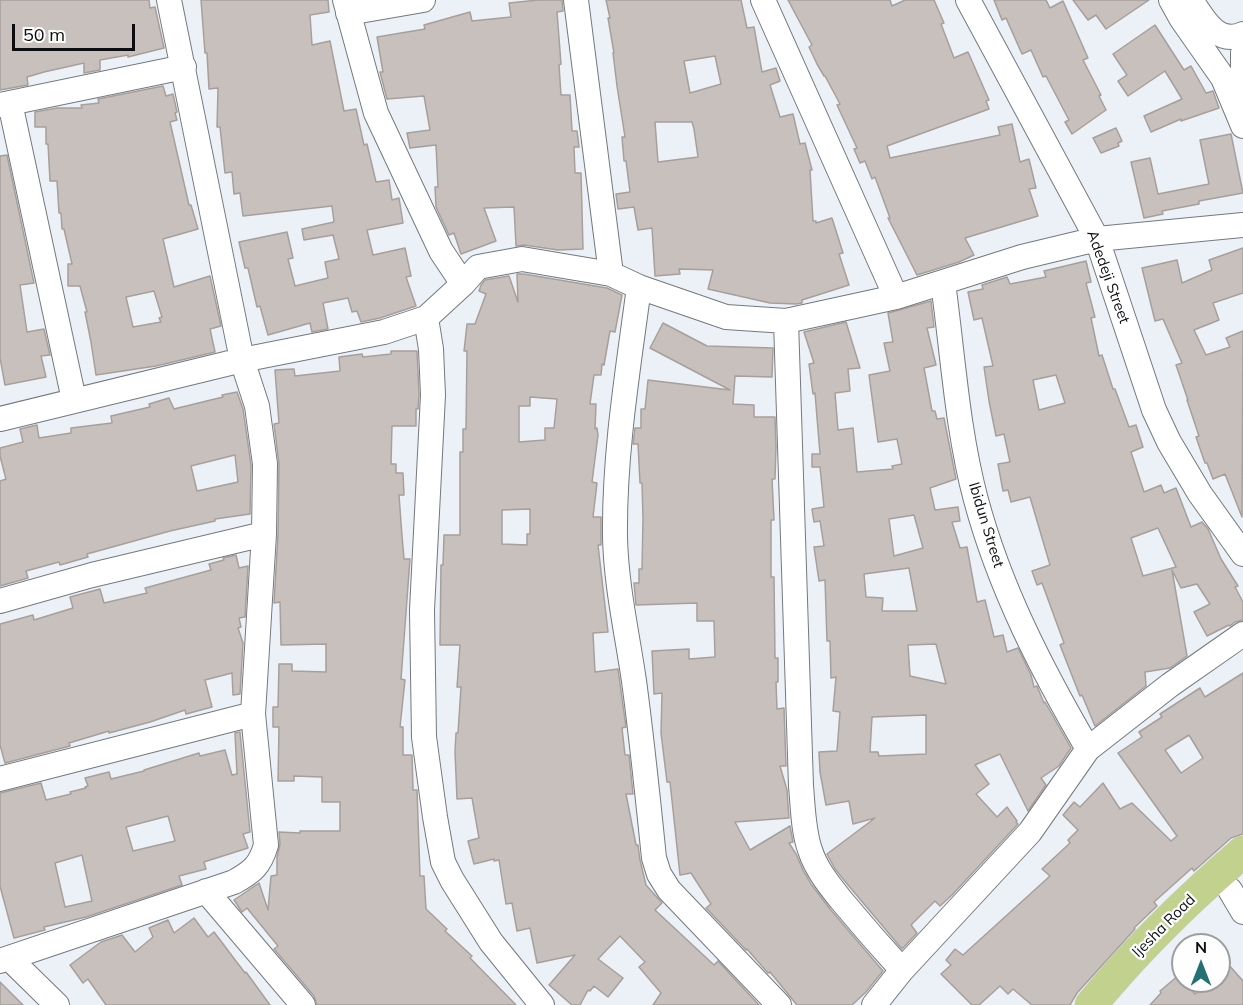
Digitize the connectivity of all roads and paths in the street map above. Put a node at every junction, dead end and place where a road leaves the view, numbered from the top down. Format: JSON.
{"nodes":[{"id":1,"x":169,"y":0,"type":"edge"},
{"id":2,"x":423,"y":0,"type":"edge"},
{"id":3,"x":576,"y":0,"type":"edge"},
{"id":4,"x":763,"y":0,"type":"edge"},
{"id":5,"x":968,"y":0,"type":"edge"},
{"id":6,"x":1171,"y":0,"type":"edge"},
{"id":7,"x":1191,"y":0,"type":"edge"},
{"id":8,"x":346,"y":6,"type":"edge"},
{"id":9,"x":1243,"y":34,"type":"edge"},
{"id":10,"x":1243,"y":53,"type":"edge"},
{"id":11,"x":183,"y":67,"type":"junction"},
{"id":12,"x":5,"y":104,"type":"edge"},
{"id":13,"x":1240,"y":117,"type":"edge"},
{"id":14,"x":1243,"y":225,"type":"edge"},
{"id":15,"x":1097,"y":239,"type":"junction"},
{"id":16,"x":611,"y":274,"type":"junction"},
{"id":17,"x":943,"y":283,"type":"junction"},
{"id":18,"x":463,"y":284,"type":"junction"},
{"id":19,"x":639,"y":287,"type":"junction"},
{"id":20,"x":896,"y":297,"type":"junction"},
{"id":21,"x":426,"y":318,"type":"junction"},
{"id":22,"x":786,"y":321,"type":"junction"},
{"id":23,"x":243,"y":360,"type":"junction"},
{"id":24,"x":74,"y":400,"type":"junction"},
{"id":25,"x":0,"y":419,"type":"edge"},
{"id":26,"x":264,"y":534,"type":"junction"},
{"id":27,"x":1243,"y":554,"type":"edge"},
{"id":28,"x":0,"y":601,"type":"edge"},
{"id":29,"x":1243,"y":634,"type":"edge"},
{"id":30,"x":253,"y":714,"type":"junction"},
{"id":31,"x":1088,"y":749,"type":"junction"},
{"id":32,"x":0,"y":779,"type":"edge"},
{"id":33,"x":1243,"y":852,"type":"edge"},
{"id":34,"x":206,"y":891,"type":"junction"},
{"id":35,"x":1240,"y":898,"type":"edge"},
{"id":36,"x":4,"y":959,"type":"edge"},
{"id":37,"x":902,"y":970,"type":"junction"},
{"id":38,"x":57,"y":1005,"type":"edge"},
{"id":39,"x":303,"y":1005,"type":"edge"},
{"id":40,"x":542,"y":1005,"type":"edge"},
{"id":41,"x":779,"y":1005,"type":"edge"},
{"id":42,"x":874,"y":1005,"type":"edge"},
{"id":43,"x":1091,"y":1005,"type":"edge"},
{"id":44,"x":1117,"y":1005,"type":"edge"}],
"edges":[{"from":1,"to":11,"type":"street"},
{"from":2,"to":8,"type":"street"},
{"from":3,"to":16,"type":"street"},
{"from":4,"to":20,"type":"street"},
{"from":5,"to":15,"type":"street","name":"Adedeji Street"},
{"from":6,"to":13,"type":"street"},
{"from":7,"to":9,"type":"street"},
{"from":8,"to":18,"type":"street"},
{"from":10,"to":13,"type":"street"},
{"from":11,"to":12,"type":"street"},
{"from":11,"to":23,"type":"street"},
{"from":12,"to":24,"type":"street"},
{"from":14,"to":15,"type":"street"},
{"from":15,"to":17,"type":"street"},
{"from":15,"to":27,"type":"street","name":"Adedeji Street"},
{"from":16,"to":18,"type":"street"},
{"from":16,"to":19,"type":"street"},
{"from":17,"to":20,"type":"street"},
{"from":17,"to":31,"type":"street","name":"Ibidun Street"},
{"from":18,"to":21,"type":"street"},
{"from":19,"to":22,"type":"street"},
{"from":19,"to":41,"type":"street"},
{"from":20,"to":22,"type":"street"},
{"from":21,"to":23,"type":"street"},
{"from":21,"to":40,"type":"street"},
{"from":22,"to":37,"type":"street"},
{"from":23,"to":24,"type":"street"},
{"from":23,"to":26,"type":"street"},
{"from":24,"to":25,"type":"street"},
{"from":26,"to":28,"type":"street"},
{"from":26,"to":30,"type":"street"},
{"from":29,"to":31,"type":"street"},
{"from":30,"to":32,"type":"street"},
{"from":30,"to":34,"type":"street"},
{"from":31,"to":37,"type":"street"},
{"from":33,"to":43,"type":"main road","name":"Ijesha Road"},
{"from":34,"to":36,"type":"street"},
{"from":34,"to":39,"type":"street"},
{"from":35,"to":44,"type":"main road","name":"Ijesha Road"},
{"from":36,"to":38,"type":"street"},
{"from":37,"to":42,"type":"street"}]}
